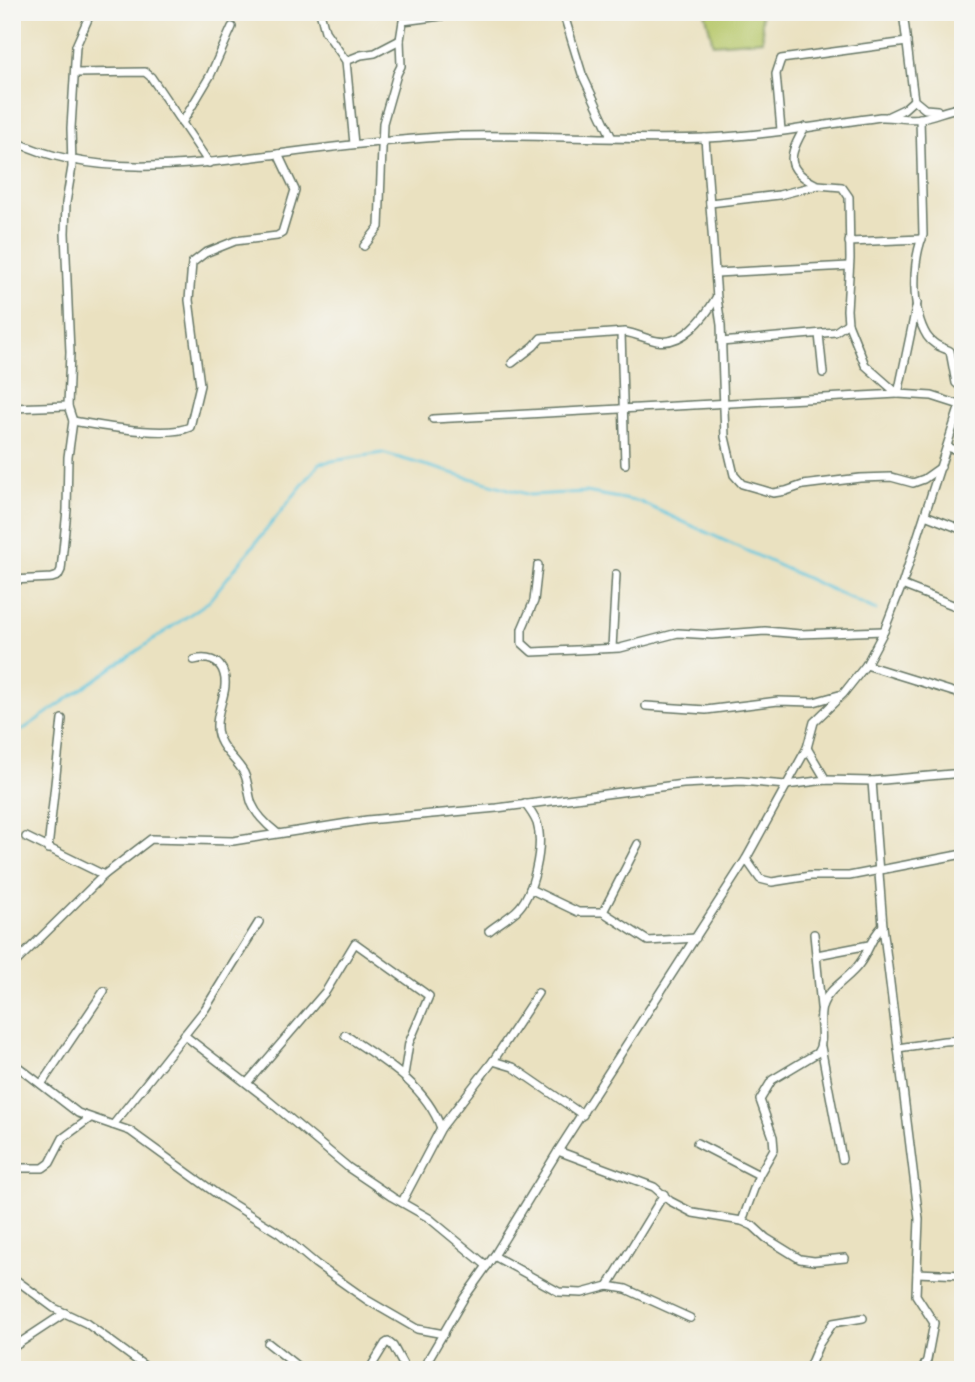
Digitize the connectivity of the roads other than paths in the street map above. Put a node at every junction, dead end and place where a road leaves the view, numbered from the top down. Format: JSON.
{"nodes":[{"id":1,"x":91,"y":12,"type":"edge"},
{"id":2,"x":320,"y":12,"type":"edge"},
{"id":3,"x":471,"y":12,"type":"edge"},
{"id":4,"x":563,"y":12,"type":"edge"},
{"id":5,"x":903,"y":12,"type":"edge"},
{"id":6,"x":232,"y":27,"type":"dead end"},
{"id":7,"x":400,"y":40,"type":"junction"},
{"id":8,"x":907,"y":42,"type":"junction"},
{"id":9,"x":346,"y":61,"type":"junction"},
{"id":10,"x":75,"y":73,"type":"junction"},
{"id":11,"x":914,"y":100,"type":"junction"},
{"id":12,"x":963,"y":107,"type":"edge"},
{"id":13,"x":943,"y":110,"type":"junction"},
{"id":14,"x":887,"y":117,"type":"junction"},
{"id":15,"x":920,"y":118,"type":"junction"},
{"id":16,"x":182,"y":123,"type":"junction"},
{"id":17,"x":805,"y":127,"type":"junction"},
{"id":18,"x":781,"y":130,"type":"junction"},
{"id":19,"x":611,"y":136,"type":"junction"},
{"id":20,"x":705,"y":138,"type":"junction"},
{"id":21,"x":12,"y":140,"type":"edge"},
{"id":22,"x":382,"y":142,"type":"junction"},
{"id":23,"x":354,"y":144,"type":"junction"},
{"id":24,"x":278,"y":154,"type":"junction"},
{"id":25,"x":71,"y":159,"type":"junction"},
{"id":26,"x":209,"y":163,"type":"junction"},
{"id":27,"x":818,"y":185,"type":"junction"},
{"id":28,"x":710,"y":203,"type":"junction"},
{"id":29,"x":922,"y":239,"type":"junction"},
{"id":30,"x":849,"y":242,"type":"junction"},
{"id":31,"x":365,"y":246,"type":"dead end"},
{"id":32,"x":849,"y":266,"type":"junction"},
{"id":33,"x":716,"y":273,"type":"junction"},
{"id":34,"x":717,"y":298,"type":"junction"},
{"id":35,"x":917,"y":303,"type":"junction"},
{"id":36,"x":848,"y":323,"type":"junction"},
{"id":37,"x":621,"y":333,"type":"junction"},
{"id":38,"x":819,"y":334,"type":"junction"},
{"id":39,"x":722,"y":342,"type":"junction"},
{"id":40,"x":512,"y":363,"type":"dead end"},
{"id":41,"x":823,"y":373,"type":"dead end"},
{"id":42,"x":963,"y":389,"type":"edge"},
{"id":43,"x":898,"y":394,"type":"junction"},
{"id":44,"x":963,"y":396,"type":"edge"},
{"id":45,"x":723,"y":404,"type":"junction"},
{"id":46,"x":960,"y":405,"type":"junction"},
{"id":47,"x":68,"y":406,"type":"junction"},
{"id":48,"x":12,"y":408,"type":"edge"},
{"id":49,"x":624,"y":410,"type":"junction"},
{"id":50,"x":433,"y":419,"type":"dead end"},
{"id":51,"x":73,"y":421,"type":"junction"},
{"id":52,"x":947,"y":447,"type":"junction"},
{"id":53,"x":963,"y":452,"type":"edge"},
{"id":54,"x":625,"y":464,"type":"dead end"},
{"id":55,"x":941,"y":467,"type":"junction"},
{"id":56,"x":925,"y":514,"type":"junction"},
{"id":57,"x":963,"y":530,"type":"edge"},
{"id":58,"x":538,"y":565,"type":"dead end"},
{"id":59,"x":616,"y":574,"type":"dead end"},
{"id":60,"x":12,"y":580,"type":"edge"},
{"id":61,"x":902,"y":585,"type":"junction"},
{"id":62,"x":963,"y":609,"type":"edge"},
{"id":63,"x":884,"y":631,"type":"junction"},
{"id":64,"x":612,"y":648,"type":"junction"},
{"id":65,"x":194,"y":660,"type":"dead end"},
{"id":66,"x":866,"y":665,"type":"junction"},
{"id":67,"x":843,"y":694,"type":"junction"},
{"id":68,"x":963,"y":695,"type":"edge"},
{"id":69,"x":646,"y":706,"type":"dead end"},
{"id":70,"x":62,"y":719,"type":"dead end"},
{"id":71,"x":807,"y":748,"type":"junction"},
{"id":72,"x":963,"y":773,"type":"edge"},
{"id":73,"x":826,"y":780,"type":"junction"},
{"id":74,"x":873,"y":781,"type":"junction"},
{"id":75,"x":786,"y":785,"type":"junction"},
{"id":76,"x":526,"y":804,"type":"junction"},
{"id":77,"x":277,"y":833,"type":"junction"},
{"id":78,"x":26,"y":837,"type":"dead end"},
{"id":79,"x":638,"y":844,"type":"dead end"},
{"id":80,"x":48,"y":849,"type":"junction"},
{"id":81,"x":963,"y":854,"type":"edge"},
{"id":82,"x":746,"y":859,"type":"junction"},
{"id":83,"x":878,"y":869,"type":"junction"},
{"id":84,"x":104,"y":875,"type":"junction"},
{"id":85,"x":530,"y":889,"type":"junction"},
{"id":86,"x":603,"y":912,"type":"junction"},
{"id":87,"x":259,"y":922,"type":"dead end"},
{"id":88,"x":883,"y":926,"type":"junction"},
{"id":89,"x":489,"y":931,"type":"dead end"},
{"id":90,"x":814,"y":934,"type":"dead end"},
{"id":91,"x":696,"y":937,"type":"junction"},
{"id":92,"x":869,"y":945,"type":"junction"},
{"id":93,"x":817,"y":955,"type":"junction"},
{"id":94,"x":12,"y":966,"type":"edge"},
{"id":95,"x":104,"y":991,"type":"dead end"},
{"id":96,"x":538,"y":993,"type":"dead end"},
{"id":97,"x":821,"y":1009,"type":"junction"},
{"id":98,"x":184,"y":1035,"type":"junction"},
{"id":99,"x":345,"y":1035,"type":"dead end"},
{"id":100,"x":963,"y":1040,"type":"edge"},
{"id":101,"x":821,"y":1047,"type":"junction"},
{"id":102,"x":898,"y":1048,"type":"junction"},
{"id":103,"x":493,"y":1060,"type":"junction"},
{"id":104,"x":12,"y":1062,"type":"edge"},
{"id":105,"x":404,"y":1075,"type":"junction"},
{"id":106,"x":42,"y":1083,"type":"junction"},
{"id":107,"x":247,"y":1083,"type":"junction"},
{"id":108,"x":583,"y":1115,"type":"junction"},
{"id":109,"x":89,"y":1118,"type":"junction"},
{"id":110,"x":113,"y":1125,"type":"junction"},
{"id":111,"x":441,"y":1128,"type":"junction"},
{"id":112,"x":697,"y":1143,"type":"dead end"},
{"id":113,"x":558,"y":1151,"type":"junction"},
{"id":114,"x":842,"y":1159,"type":"dead end"},
{"id":115,"x":12,"y":1168,"type":"edge"},
{"id":116,"x":759,"y":1175,"type":"junction"},
{"id":117,"x":664,"y":1194,"type":"junction"},
{"id":118,"x":402,"y":1202,"type":"junction"},
{"id":119,"x":742,"y":1221,"type":"junction"},
{"id":120,"x":494,"y":1256,"type":"junction"},
{"id":121,"x":845,"y":1258,"type":"dead end"},
{"id":122,"x":487,"y":1266,"type":"junction"},
{"id":123,"x":917,"y":1273,"type":"junction"},
{"id":124,"x":963,"y":1275,"type":"edge"},
{"id":125,"x":12,"y":1277,"type":"edge"},
{"id":126,"x":608,"y":1286,"type":"junction"},
{"id":127,"x":65,"y":1313,"type":"junction"},
{"id":128,"x":690,"y":1318,"type":"dead end"},
{"id":129,"x":863,"y":1318,"type":"dead end"},
{"id":130,"x":444,"y":1334,"type":"junction"},
{"id":131,"x":268,"y":1343,"type":"dead end"},
{"id":132,"x":12,"y":1348,"type":"edge"},
{"id":133,"x":149,"y":1370,"type":"edge"},
{"id":134,"x":302,"y":1370,"type":"edge"},
{"id":135,"x":369,"y":1370,"type":"edge"},
{"id":136,"x":406,"y":1370,"type":"edge"},
{"id":137,"x":422,"y":1370,"type":"edge"},
{"id":138,"x":808,"y":1370,"type":"edge"},
{"id":139,"x":922,"y":1370,"type":"edge"}],
"edges":[{"from":1,"to":10,"type":"street"},
{"from":2,"to":9,"type":"street"},
{"from":3,"to":7,"type":"street"},
{"from":4,"to":19,"type":"street"},
{"from":5,"to":8,"type":"street"},
{"from":6,"to":16,"type":"street"},
{"from":7,"to":9,"type":"street"},
{"from":7,"to":22,"type":"street"},
{"from":8,"to":11,"type":"street"},
{"from":8,"to":18,"type":"street"},
{"from":9,"to":23,"type":"street"},
{"from":10,"to":16,"type":"street"},
{"from":10,"to":25,"type":"street"},
{"from":11,"to":13,"type":"street"},
{"from":11,"to":14,"type":"street"},
{"from":12,"to":13,"type":"street"},
{"from":13,"to":15,"type":"street"},
{"from":14,"to":15,"type":"street"},
{"from":14,"to":17,"type":"street"},
{"from":15,"to":29,"type":"street"},
{"from":16,"to":26,"type":"street"},
{"from":17,"to":18,"type":"street"},
{"from":17,"to":27,"type":"street"},
{"from":18,"to":20,"type":"street"},
{"from":19,"to":20,"type":"street"},
{"from":19,"to":22,"type":"street"},
{"from":20,"to":28,"type":"street"},
{"from":21,"to":25,"type":"street"},
{"from":22,"to":23,"type":"street"},
{"from":22,"to":31,"type":"street"},
{"from":23,"to":24,"type":"street"},
{"from":24,"to":26,"type":"street"},
{"from":24,"to":51,"type":"street"},
{"from":25,"to":26,"type":"street"},
{"from":25,"to":47,"type":"street"},
{"from":27,"to":28,"type":"street"},
{"from":27,"to":30,"type":"street"},
{"from":28,"to":33,"type":"street"},
{"from":29,"to":30,"type":"street"},
{"from":29,"to":35,"type":"street"},
{"from":30,"to":32,"type":"street"},
{"from":32,"to":33,"type":"street"},
{"from":32,"to":36,"type":"street"},
{"from":33,"to":34,"type":"street"},
{"from":34,"to":37,"type":"street"},
{"from":34,"to":39,"type":"street"},
{"from":35,"to":42,"type":"street"},
{"from":35,"to":43,"type":"street"},
{"from":36,"to":38,"type":"street"},
{"from":36,"to":43,"type":"street"},
{"from":37,"to":40,"type":"street"},
{"from":37,"to":49,"type":"street"},
{"from":38,"to":39,"type":"street"},
{"from":38,"to":41,"type":"street"},
{"from":39,"to":45,"type":"street"},
{"from":43,"to":45,"type":"street"},
{"from":43,"to":46,"type":"street"},
{"from":44,"to":46,"type":"street"},
{"from":45,"to":49,"type":"street"},
{"from":45,"to":55,"type":"street"},
{"from":46,"to":52,"type":"street"},
{"from":47,"to":48,"type":"street"},
{"from":47,"to":51,"type":"street"},
{"from":49,"to":50,"type":"street"},
{"from":49,"to":54,"type":"street"},
{"from":51,"to":60,"type":"street"},
{"from":52,"to":53,"type":"street"},
{"from":52,"to":55,"type":"street"},
{"from":55,"to":56,"type":"street"},
{"from":56,"to":57,"type":"street"},
{"from":56,"to":61,"type":"street"},
{"from":58,"to":64,"type":"street"},
{"from":59,"to":64,"type":"street"},
{"from":61,"to":62,"type":"street"},
{"from":61,"to":63,"type":"street"},
{"from":63,"to":64,"type":"street"},
{"from":63,"to":66,"type":"street"},
{"from":65,"to":77,"type":"street"},
{"from":66,"to":67,"type":"street"},
{"from":66,"to":68,"type":"street"},
{"from":67,"to":69,"type":"street"},
{"from":67,"to":71,"type":"street"},
{"from":70,"to":80,"type":"street"},
{"from":71,"to":73,"type":"street"},
{"from":71,"to":75,"type":"street"},
{"from":72,"to":74,"type":"street"},
{"from":73,"to":74,"type":"street"},
{"from":73,"to":75,"type":"street"},
{"from":74,"to":83,"type":"street"},
{"from":75,"to":76,"type":"street"},
{"from":75,"to":82,"type":"street"},
{"from":76,"to":77,"type":"street"},
{"from":76,"to":85,"type":"street"},
{"from":77,"to":84,"type":"street"},
{"from":78,"to":80,"type":"street"},
{"from":79,"to":86,"type":"street"},
{"from":80,"to":84,"type":"street"},
{"from":81,"to":83,"type":"street"},
{"from":82,"to":83,"type":"street"},
{"from":82,"to":91,"type":"street"},
{"from":83,"to":88,"type":"street"},
{"from":84,"to":94,"type":"street"},
{"from":85,"to":86,"type":"street"},
{"from":85,"to":89,"type":"street"},
{"from":86,"to":91,"type":"street"},
{"from":87,"to":98,"type":"street"},
{"from":88,"to":92,"type":"street"},
{"from":88,"to":102,"type":"street"},
{"from":90,"to":93,"type":"street"},
{"from":91,"to":108,"type":"street"},
{"from":92,"to":93,"type":"street"},
{"from":92,"to":97,"type":"street"},
{"from":93,"to":97,"type":"street"},
{"from":95,"to":106,"type":"street"},
{"from":96,"to":103,"type":"street"},
{"from":97,"to":101,"type":"street"},
{"from":98,"to":107,"type":"street"},
{"from":98,"to":110,"type":"street"},
{"from":99,"to":105,"type":"street"},
{"from":100,"to":102,"type":"street"},
{"from":101,"to":114,"type":"street"},
{"from":101,"to":116,"type":"street"},
{"from":102,"to":123,"type":"street"},
{"from":103,"to":108,"type":"street"},
{"from":103,"to":111,"type":"street"},
{"from":104,"to":106,"type":"street"},
{"from":105,"to":107,"type":"street"},
{"from":105,"to":111,"type":"street"},
{"from":106,"to":109,"type":"street"},
{"from":107,"to":118,"type":"street"},
{"from":108,"to":113,"type":"street"},
{"from":109,"to":110,"type":"street"},
{"from":109,"to":115,"type":"street"},
{"from":110,"to":130,"type":"street"},
{"from":111,"to":118,"type":"street"},
{"from":112,"to":116,"type":"street"},
{"from":113,"to":117,"type":"street"},
{"from":113,"to":120,"type":"street"},
{"from":116,"to":119,"type":"street"},
{"from":117,"to":119,"type":"street"},
{"from":117,"to":126,"type":"street"},
{"from":118,"to":122,"type":"street"},
{"from":119,"to":121,"type":"street"},
{"from":120,"to":122,"type":"street"},
{"from":120,"to":126,"type":"street"},
{"from":122,"to":130,"type":"street"},
{"from":123,"to":124,"type":"street"},
{"from":123,"to":139,"type":"street"},
{"from":125,"to":127,"type":"street"},
{"from":126,"to":128,"type":"street"},
{"from":127,"to":132,"type":"street"},
{"from":127,"to":133,"type":"street"},
{"from":129,"to":138,"type":"street"},
{"from":130,"to":137,"type":"street"},
{"from":131,"to":134,"type":"street"},
{"from":135,"to":136,"type":"street"}]}
